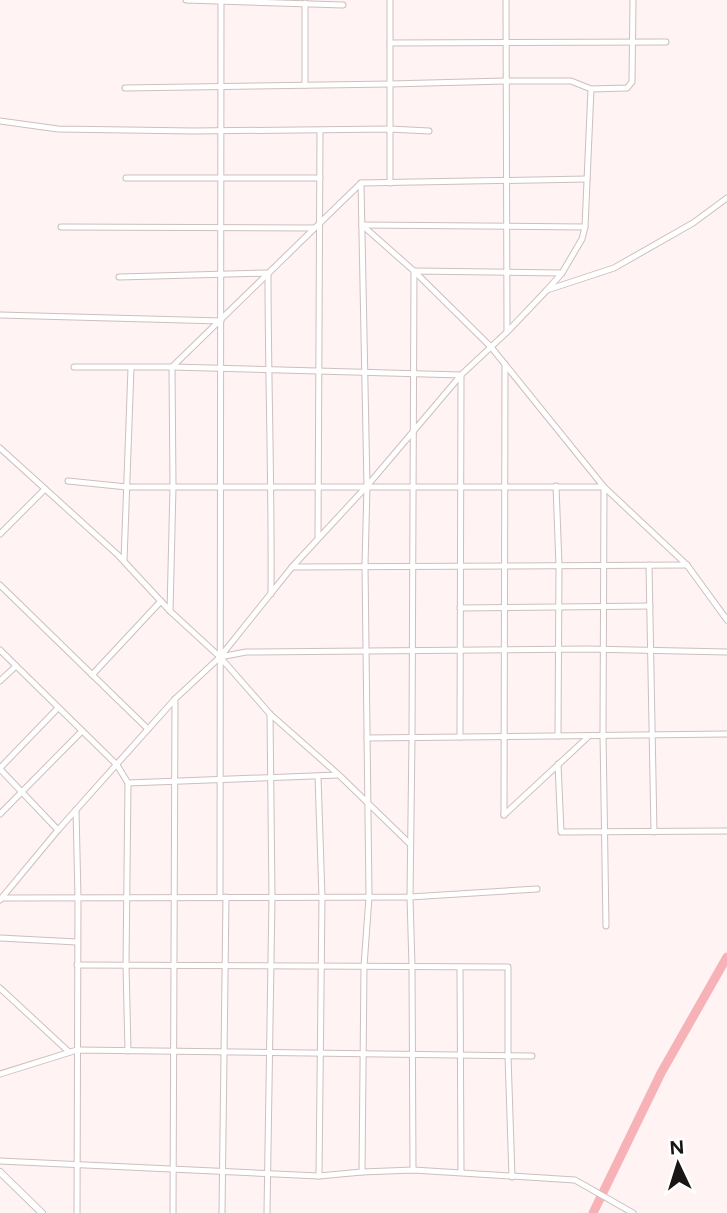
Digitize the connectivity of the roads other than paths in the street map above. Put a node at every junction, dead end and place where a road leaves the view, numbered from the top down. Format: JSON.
{"nodes":[{"id":1,"x":186,"y":0,"type":"edge"},
{"id":2,"x":390,"y":0,"type":"edge"},
{"id":3,"x":506,"y":0,"type":"edge"},
{"id":4,"x":633,"y":0,"type":"edge"},
{"id":5,"x":221,"y":1,"type":"edge"},
{"id":6,"x":305,"y":2,"type":"edge"},
{"id":7,"x":342,"y":5,"type":"dead end"},
{"id":8,"x":632,"y":42,"type":"junction"},
{"id":9,"x":666,"y":42,"type":"dead end"},
{"id":10,"x":390,"y":43,"type":"junction"},
{"id":11,"x":506,"y":43,"type":"junction"},
{"id":12,"x":505,"y":81,"type":"junction"},
{"id":13,"x":390,"y":84,"type":"junction"},
{"id":14,"x":305,"y":85,"type":"junction"},
{"id":15,"x":221,"y":86,"type":"junction"},
{"id":16,"x":125,"y":88,"type":"dead end"},
{"id":17,"x":592,"y":89,"type":"junction"},
{"id":18,"x":0,"y":121,"type":"edge"},
{"id":19,"x":390,"y":129,"type":"junction"},
{"id":20,"x":221,"y":131,"type":"junction"},
{"id":21,"x":320,"y":131,"type":"junction"},
{"id":22,"x":429,"y":131,"type":"dead end"},
{"id":23,"x":126,"y":178,"type":"dead end"},
{"id":24,"x":221,"y":178,"type":"junction"},
{"id":25,"x":320,"y":178,"type":"junction"},
{"id":26,"x":587,"y":178,"type":"junction"},
{"id":27,"x":506,"y":180,"type":"junction"},
{"id":28,"x":361,"y":183,"type":"junction"},
{"id":29,"x":390,"y":183,"type":"junction"},
{"id":30,"x":727,"y":198,"type":"edge"},
{"id":31,"x":320,"y":222,"type":"junction"},
{"id":32,"x":362,"y":225,"type":"junction"},
{"id":33,"x":506,"y":226,"type":"junction"},
{"id":34,"x":61,"y":227,"type":"dead end"},
{"id":35,"x":585,"y":227,"type":"junction"},
{"id":36,"x":221,"y":228,"type":"junction"},
{"id":37,"x":314,"y":228,"type":"junction"},
{"id":38,"x":414,"y":271,"type":"junction"},
{"id":39,"x":506,"y":272,"type":"junction"},
{"id":40,"x":268,"y":273,"type":"junction"},
{"id":41,"x":562,"y":273,"type":"junction"},
{"id":42,"x":221,"y":274,"type":"junction"},
{"id":43,"x":120,"y":277,"type":"dead end"},
{"id":44,"x":547,"y":290,"type":"junction"},
{"id":45,"x":0,"y":315,"type":"edge"},
{"id":46,"x":221,"y":321,"type":"junction"},
{"id":47,"x":507,"y":332,"type":"junction"},
{"id":48,"x":491,"y":347,"type":"junction"},
{"id":49,"x":505,"y":364,"type":"junction"},
{"id":50,"x":74,"y":368,"type":"dead end"},
{"id":51,"x":131,"y":368,"type":"junction"},
{"id":52,"x":172,"y":368,"type":"junction"},
{"id":53,"x":221,"y":370,"type":"junction"},
{"id":54,"x":268,"y":371,"type":"junction"},
{"id":55,"x":318,"y":372,"type":"junction"},
{"id":56,"x":365,"y":373,"type":"junction"},
{"id":57,"x":414,"y":373,"type":"junction"},
{"id":58,"x":461,"y":375,"type":"junction"},
{"id":59,"x":413,"y":431,"type":"junction"},
{"id":60,"x":0,"y":448,"type":"edge"},
{"id":61,"x":68,"y":481,"type":"dead end"},
{"id":62,"x":173,"y":486,"type":"junction"},
{"id":63,"x":221,"y":486,"type":"junction"},
{"id":64,"x":272,"y":486,"type":"junction"},
{"id":65,"x":318,"y":486,"type":"junction"},
{"id":66,"x":367,"y":486,"type":"junction"},
{"id":67,"x":413,"y":486,"type":"junction"},
{"id":68,"x":461,"y":486,"type":"junction"},
{"id":69,"x":505,"y":486,"type":"junction"},
{"id":70,"x":556,"y":486,"type":"junction"},
{"id":71,"x":127,"y":487,"type":"junction"},
{"id":72,"x":604,"y":487,"type":"junction"},
{"id":73,"x":45,"y":489,"type":"junction"},
{"id":74,"x":0,"y":534,"type":"edge"},
{"id":75,"x":318,"y":537,"type":"junction"},
{"id":76,"x":124,"y":561,"type":"junction"},
{"id":77,"x":365,"y":565,"type":"junction"},
{"id":78,"x":413,"y":565,"type":"junction"},
{"id":79,"x":460,"y":565,"type":"junction"},
{"id":80,"x":504,"y":565,"type":"junction"},
{"id":81,"x":559,"y":565,"type":"junction"},
{"id":82,"x":604,"y":565,"type":"junction"},
{"id":83,"x":649,"y":565,"type":"junction"},
{"id":84,"x":687,"y":565,"type":"junction"},
{"id":85,"x":292,"y":567,"type":"junction"},
{"id":86,"x":0,"y":585,"type":"edge"},
{"id":87,"x":271,"y":595,"type":"junction"},
{"id":88,"x":160,"y":601,"type":"junction"},
{"id":89,"x":650,"y":606,"type":"junction"},
{"id":90,"x":504,"y":607,"type":"junction"},
{"id":91,"x":558,"y":607,"type":"junction"},
{"id":92,"x":604,"y":607,"type":"junction"},
{"id":93,"x":460,"y":608,"type":"junction"},
{"id":94,"x":170,"y":611,"type":"junction"},
{"id":95,"x":727,"y":620,"type":"edge"},
{"id":96,"x":558,"y":649,"type":"junction"},
{"id":97,"x":604,"y":649,"type":"junction"},
{"id":98,"x":0,"y":650,"type":"edge"},
{"id":99,"x":460,"y":650,"type":"junction"},
{"id":100,"x":504,"y":650,"type":"junction"},
{"id":101,"x":650,"y":650,"type":"junction"},
{"id":102,"x":366,"y":651,"type":"junction"},
{"id":103,"x":413,"y":651,"type":"junction"},
{"id":104,"x":727,"y":652,"type":"edge"},
{"id":105,"x":220,"y":657,"type":"junction"},
{"id":106,"x":16,"y":666,"type":"junction"},
{"id":107,"x":92,"y":675,"type":"junction"},
{"id":108,"x":0,"y":681,"type":"edge"},
{"id":109,"x":175,"y":699,"type":"junction"},
{"id":110,"x":58,"y":708,"type":"junction"},
{"id":111,"x":270,"y":713,"type":"junction"},
{"id":112,"x":148,"y":729,"type":"junction"},
{"id":113,"x":82,"y":731,"type":"junction"},
{"id":114,"x":727,"y":734,"type":"edge"},
{"id":115,"x":652,"y":735,"type":"junction"},
{"id":116,"x":504,"y":736,"type":"junction"},
{"id":117,"x":558,"y":736,"type":"junction"},
{"id":118,"x":589,"y":736,"type":"junction"},
{"id":119,"x":603,"y":736,"type":"junction"},
{"id":120,"x":412,"y":737,"type":"junction"},
{"id":121,"x":460,"y":737,"type":"junction"},
{"id":122,"x":367,"y":738,"type":"junction"},
{"id":123,"x":558,"y":764,"type":"junction"},
{"id":124,"x":117,"y":765,"type":"junction"},
{"id":125,"x":0,"y":768,"type":"edge"},
{"id":126,"x":338,"y":775,"type":"junction"},
{"id":127,"x":318,"y":776,"type":"junction"},
{"id":128,"x":271,"y":777,"type":"junction"},
{"id":129,"x":220,"y":779,"type":"junction"},
{"id":130,"x":175,"y":781,"type":"junction"},
{"id":131,"x":128,"y":783,"type":"junction"},
{"id":132,"x":22,"y":792,"type":"junction"},
{"id":133,"x":368,"y":803,"type":"junction"},
{"id":134,"x":76,"y":810,"type":"junction"},
{"id":135,"x":0,"y":814,"type":"edge"},
{"id":136,"x":58,"y":830,"type":"junction"},
{"id":137,"x":727,"y":831,"type":"edge"},
{"id":138,"x":605,"y":832,"type":"junction"},
{"id":139,"x":654,"y":832,"type":"junction"},
{"id":140,"x":411,"y":845,"type":"junction"},
{"id":141,"x":537,"y":889,"type":"dead end"},
{"id":142,"x":174,"y":897,"type":"junction"},
{"id":143,"x":223,"y":897,"type":"junction"},
{"id":144,"x":272,"y":897,"type":"junction"},
{"id":145,"x":322,"y":897,"type":"junction"},
{"id":146,"x":369,"y":897,"type":"junction"},
{"id":147,"x":410,"y":897,"type":"junction"},
{"id":148,"x":1,"y":898,"type":"edge"},
{"id":149,"x":78,"y":898,"type":"junction"},
{"id":150,"x":127,"y":898,"type":"junction"},
{"id":151,"x":607,"y":926,"type":"dead end"},
{"id":152,"x":0,"y":938,"type":"edge"},
{"id":153,"x":77,"y":942,"type":"junction"},
{"id":154,"x":77,"y":965,"type":"junction"},
{"id":155,"x":126,"y":965,"type":"junction"},
{"id":156,"x":174,"y":965,"type":"junction"},
{"id":157,"x":225,"y":965,"type":"junction"},
{"id":158,"x":270,"y":966,"type":"junction"},
{"id":159,"x":321,"y":966,"type":"junction"},
{"id":160,"x":364,"y":966,"type":"junction"},
{"id":161,"x":412,"y":967,"type":"junction"},
{"id":162,"x":460,"y":967,"type":"junction"},
{"id":163,"x":0,"y":988,"type":"edge"},
{"id":164,"x":77,"y":1050,"type":"junction"},
{"id":165,"x":128,"y":1051,"type":"junction"},
{"id":166,"x":173,"y":1051,"type":"junction"},
{"id":167,"x":69,"y":1052,"type":"junction"},
{"id":168,"x":224,"y":1052,"type":"junction"},
{"id":169,"x":269,"y":1053,"type":"junction"},
{"id":170,"x":320,"y":1053,"type":"junction"},
{"id":171,"x":364,"y":1054,"type":"junction"},
{"id":172,"x":412,"y":1054,"type":"junction"},
{"id":173,"x":462,"y":1055,"type":"junction"},
{"id":174,"x":508,"y":1056,"type":"junction"},
{"id":175,"x":531,"y":1056,"type":"dead end"},
{"id":176,"x":0,"y":1074,"type":"edge"},
{"id":177,"x":0,"y":1161,"type":"edge"},
{"id":178,"x":78,"y":1165,"type":"junction"},
{"id":179,"x":173,"y":1169,"type":"junction"},
{"id":180,"x":412,"y":1170,"type":"junction"},
{"id":181,"x":0,"y":1172,"type":"edge"},
{"id":182,"x":223,"y":1172,"type":"junction"},
{"id":183,"x":362,"y":1172,"type":"junction"},
{"id":184,"x":461,"y":1172,"type":"junction"},
{"id":185,"x":268,"y":1174,"type":"junction"},
{"id":186,"x":319,"y":1176,"type":"junction"},
{"id":187,"x":512,"y":1177,"type":"junction"},
{"id":188,"x":267,"y":1212,"type":"edge"},
{"id":189,"x":42,"y":1213,"type":"edge"},
{"id":190,"x":77,"y":1213,"type":"edge"},
{"id":191,"x":173,"y":1213,"type":"edge"},
{"id":192,"x":222,"y":1213,"type":"edge"},
{"id":193,"x":633,"y":1213,"type":"edge"}],
"edges":[{"from":1,"to":5,"type":"street"},
{"from":2,"to":10,"type":"street"},
{"from":3,"to":11,"type":"street"},
{"from":4,"to":8,"type":"street"},
{"from":5,"to":6,"type":"street"},
{"from":5,"to":15,"type":"street"},
{"from":6,"to":7,"type":"street"},
{"from":6,"to":14,"type":"street"},
{"from":8,"to":9,"type":"street"},
{"from":8,"to":11,"type":"street"},
{"from":8,"to":17,"type":"street"},
{"from":10,"to":11,"type":"street"},
{"from":10,"to":13,"type":"street"},
{"from":11,"to":12,"type":"street"},
{"from":12,"to":13,"type":"street"},
{"from":12,"to":17,"type":"street"},
{"from":12,"to":27,"type":"street"},
{"from":13,"to":14,"type":"street"},
{"from":13,"to":19,"type":"street"},
{"from":14,"to":15,"type":"street"},
{"from":15,"to":16,"type":"street"},
{"from":15,"to":20,"type":"street"},
{"from":17,"to":26,"type":"street"},
{"from":18,"to":20,"type":"street"},
{"from":19,"to":21,"type":"street"},
{"from":19,"to":22,"type":"street"},
{"from":19,"to":29,"type":"street"},
{"from":20,"to":21,"type":"street"},
{"from":20,"to":24,"type":"street"},
{"from":21,"to":25,"type":"street"},
{"from":23,"to":24,"type":"street"},
{"from":24,"to":25,"type":"street"},
{"from":24,"to":36,"type":"street"},
{"from":25,"to":31,"type":"street"},
{"from":26,"to":27,"type":"street"},
{"from":26,"to":35,"type":"street"},
{"from":27,"to":29,"type":"street"},
{"from":27,"to":33,"type":"street"},
{"from":28,"to":29,"type":"street"},
{"from":28,"to":31,"type":"street"},
{"from":28,"to":32,"type":"street"},
{"from":30,"to":44,"type":"street"},
{"from":31,"to":37,"type":"street"},
{"from":31,"to":55,"type":"street"},
{"from":32,"to":33,"type":"street"},
{"from":32,"to":38,"type":"street"},
{"from":32,"to":56,"type":"street"},
{"from":33,"to":35,"type":"street"},
{"from":33,"to":39,"type":"street"},
{"from":34,"to":36,"type":"street"},
{"from":35,"to":41,"type":"street"},
{"from":36,"to":37,"type":"street"},
{"from":36,"to":42,"type":"street"},
{"from":37,"to":40,"type":"street"},
{"from":38,"to":39,"type":"street"},
{"from":38,"to":48,"type":"street"},
{"from":38,"to":57,"type":"street"},
{"from":39,"to":41,"type":"street"},
{"from":39,"to":47,"type":"street"},
{"from":40,"to":42,"type":"street"},
{"from":40,"to":46,"type":"street"},
{"from":40,"to":54,"type":"street"},
{"from":41,"to":44,"type":"street"},
{"from":42,"to":43,"type":"street"},
{"from":42,"to":46,"type":"street"},
{"from":44,"to":47,"type":"street"},
{"from":45,"to":46,"type":"street"},
{"from":46,"to":52,"type":"street"},
{"from":46,"to":53,"type":"street"},
{"from":47,"to":48,"type":"street"},
{"from":48,"to":49,"type":"street"},
{"from":48,"to":58,"type":"street"},
{"from":49,"to":69,"type":"street"},
{"from":49,"to":72,"type":"street"},
{"from":50,"to":51,"type":"street"},
{"from":51,"to":52,"type":"street"},
{"from":51,"to":71,"type":"street"},
{"from":52,"to":53,"type":"street"},
{"from":52,"to":62,"type":"street"},
{"from":53,"to":54,"type":"street"},
{"from":53,"to":63,"type":"street"},
{"from":54,"to":55,"type":"street"},
{"from":54,"to":64,"type":"street"},
{"from":55,"to":56,"type":"street"},
{"from":55,"to":65,"type":"street"},
{"from":56,"to":57,"type":"street"},
{"from":56,"to":66,"type":"street"},
{"from":57,"to":58,"type":"street"},
{"from":57,"to":59,"type":"street"},
{"from":58,"to":59,"type":"street"},
{"from":58,"to":68,"type":"street"},
{"from":59,"to":66,"type":"street"},
{"from":59,"to":67,"type":"street"},
{"from":60,"to":73,"type":"street"},
{"from":61,"to":71,"type":"street"},
{"from":62,"to":63,"type":"street"},
{"from":62,"to":71,"type":"street"},
{"from":62,"to":94,"type":"street"},
{"from":63,"to":64,"type":"street"},
{"from":63,"to":105,"type":"street"},
{"from":64,"to":65,"type":"street"},
{"from":64,"to":87,"type":"street"},
{"from":65,"to":66,"type":"street"},
{"from":65,"to":75,"type":"street"},
{"from":66,"to":67,"type":"street"},
{"from":66,"to":75,"type":"street"},
{"from":66,"to":77,"type":"street"},
{"from":67,"to":68,"type":"street"},
{"from":67,"to":78,"type":"street"},
{"from":68,"to":69,"type":"street"},
{"from":68,"to":79,"type":"street"},
{"from":69,"to":70,"type":"street"},
{"from":69,"to":80,"type":"street"},
{"from":70,"to":72,"type":"street"},
{"from":70,"to":81,"type":"street"},
{"from":71,"to":76,"type":"street"},
{"from":72,"to":82,"type":"street"},
{"from":72,"to":84,"type":"street"},
{"from":73,"to":74,"type":"street"},
{"from":73,"to":76,"type":"street"},
{"from":75,"to":85,"type":"street"},
{"from":76,"to":88,"type":"street"},
{"from":77,"to":78,"type":"street"},
{"from":77,"to":85,"type":"street"},
{"from":77,"to":102,"type":"street"},
{"from":78,"to":79,"type":"street"},
{"from":78,"to":103,"type":"street"},
{"from":79,"to":80,"type":"street"},
{"from":79,"to":93,"type":"street"},
{"from":80,"to":81,"type":"street"},
{"from":80,"to":90,"type":"street"},
{"from":81,"to":82,"type":"street"},
{"from":81,"to":91,"type":"street"},
{"from":82,"to":83,"type":"street"},
{"from":82,"to":92,"type":"street"},
{"from":83,"to":84,"type":"street"},
{"from":83,"to":89,"type":"street"},
{"from":84,"to":95,"type":"street"},
{"from":85,"to":87,"type":"street"},
{"from":86,"to":107,"type":"street"},
{"from":87,"to":105,"type":"street"},
{"from":88,"to":94,"type":"street"},
{"from":88,"to":107,"type":"street"},
{"from":89,"to":92,"type":"street"},
{"from":89,"to":101,"type":"street"},
{"from":90,"to":91,"type":"street"},
{"from":90,"to":93,"type":"street"},
{"from":90,"to":100,"type":"street"},
{"from":91,"to":92,"type":"street"},
{"from":91,"to":96,"type":"street"},
{"from":92,"to":97,"type":"street"},
{"from":93,"to":99,"type":"street"},
{"from":94,"to":105,"type":"street"},
{"from":96,"to":97,"type":"street"},
{"from":96,"to":100,"type":"street"},
{"from":96,"to":117,"type":"street"},
{"from":97,"to":101,"type":"street"},
{"from":97,"to":119,"type":"street"},
{"from":98,"to":106,"type":"street"},
{"from":99,"to":100,"type":"street"},
{"from":99,"to":103,"type":"street"},
{"from":99,"to":121,"type":"street"},
{"from":100,"to":116,"type":"street"},
{"from":101,"to":104,"type":"street"},
{"from":101,"to":115,"type":"street"},
{"from":102,"to":103,"type":"street"},
{"from":102,"to":105,"type":"street"},
{"from":102,"to":122,"type":"street"},
{"from":103,"to":120,"type":"street"},
{"from":105,"to":109,"type":"street"},
{"from":105,"to":111,"type":"street"},
{"from":105,"to":129,"type":"street"},
{"from":106,"to":108,"type":"street"},
{"from":106,"to":110,"type":"street"},
{"from":107,"to":112,"type":"street"},
{"from":109,"to":112,"type":"street"},
{"from":109,"to":130,"type":"street"},
{"from":110,"to":113,"type":"street"},
{"from":110,"to":125,"type":"street"},
{"from":111,"to":126,"type":"street"},
{"from":111,"to":128,"type":"street"},
{"from":112,"to":124,"type":"street"},
{"from":113,"to":124,"type":"street"},
{"from":113,"to":132,"type":"street"},
{"from":114,"to":115,"type":"street"},
{"from":115,"to":119,"type":"street"},
{"from":115,"to":139,"type":"street"},
{"from":116,"to":117,"type":"street"},
{"from":116,"to":121,"type":"street"},
{"from":116,"to":123,"type":"street"},
{"from":117,"to":118,"type":"street"},
{"from":118,"to":119,"type":"street"},
{"from":118,"to":123,"type":"street"},
{"from":119,"to":138,"type":"street"},
{"from":120,"to":121,"type":"street"},
{"from":120,"to":122,"type":"street"},
{"from":120,"to":140,"type":"street"},
{"from":122,"to":133,"type":"street"},
{"from":123,"to":138,"type":"street"},
{"from":124,"to":131,"type":"street"},
{"from":124,"to":134,"type":"street"},
{"from":125,"to":132,"type":"street"},
{"from":126,"to":127,"type":"street"},
{"from":126,"to":133,"type":"street"},
{"from":127,"to":128,"type":"street"},
{"from":127,"to":145,"type":"street"},
{"from":128,"to":129,"type":"street"},
{"from":128,"to":144,"type":"street"},
{"from":129,"to":130,"type":"street"},
{"from":129,"to":143,"type":"street"},
{"from":130,"to":131,"type":"street"},
{"from":130,"to":142,"type":"street"},
{"from":131,"to":150,"type":"street"},
{"from":132,"to":135,"type":"street"},
{"from":132,"to":136,"type":"street"},
{"from":133,"to":140,"type":"street"},
{"from":133,"to":146,"type":"street"},
{"from":134,"to":136,"type":"street"},
{"from":134,"to":149,"type":"street"},
{"from":136,"to":148,"type":"street"},
{"from":137,"to":139,"type":"street"},
{"from":138,"to":139,"type":"street"},
{"from":138,"to":151,"type":"street"},
{"from":140,"to":147,"type":"street"},
{"from":141,"to":147,"type":"street"},
{"from":142,"to":143,"type":"street"},
{"from":142,"to":150,"type":"street"},
{"from":142,"to":156,"type":"street"},
{"from":143,"to":144,"type":"street"},
{"from":143,"to":157,"type":"street"},
{"from":144,"to":145,"type":"street"},
{"from":144,"to":158,"type":"street"},
{"from":145,"to":146,"type":"street"},
{"from":145,"to":159,"type":"street"},
{"from":146,"to":147,"type":"street"},
{"from":146,"to":160,"type":"street"},
{"from":147,"to":161,"type":"street"},
{"from":148,"to":149,"type":"street"},
{"from":149,"to":150,"type":"street"},
{"from":149,"to":153,"type":"street"},
{"from":150,"to":155,"type":"street"},
{"from":152,"to":153,"type":"street"},
{"from":153,"to":154,"type":"street"},
{"from":154,"to":155,"type":"street"},
{"from":154,"to":164,"type":"street"},
{"from":155,"to":156,"type":"street"},
{"from":155,"to":165,"type":"street"},
{"from":156,"to":157,"type":"street"},
{"from":156,"to":166,"type":"street"},
{"from":157,"to":158,"type":"street"},
{"from":157,"to":168,"type":"street"},
{"from":158,"to":159,"type":"street"},
{"from":158,"to":169,"type":"street"},
{"from":159,"to":160,"type":"street"},
{"from":159,"to":170,"type":"street"},
{"from":160,"to":161,"type":"street"},
{"from":160,"to":171,"type":"street"},
{"from":161,"to":162,"type":"street"},
{"from":161,"to":172,"type":"street"},
{"from":162,"to":173,"type":"street"},
{"from":162,"to":174,"type":"street"},
{"from":163,"to":167,"type":"street"},
{"from":164,"to":165,"type":"street"},
{"from":164,"to":167,"type":"street"},
{"from":164,"to":178,"type":"street"},
{"from":165,"to":166,"type":"street"},
{"from":166,"to":168,"type":"street"},
{"from":166,"to":179,"type":"street"},
{"from":167,"to":176,"type":"street"},
{"from":168,"to":169,"type":"street"},
{"from":168,"to":182,"type":"street"},
{"from":169,"to":170,"type":"street"},
{"from":169,"to":185,"type":"street"},
{"from":170,"to":171,"type":"street"},
{"from":170,"to":186,"type":"street"},
{"from":171,"to":172,"type":"street"},
{"from":171,"to":183,"type":"street"},
{"from":172,"to":173,"type":"street"},
{"from":172,"to":180,"type":"street"},
{"from":173,"to":174,"type":"street"},
{"from":173,"to":184,"type":"street"},
{"from":174,"to":175,"type":"street"},
{"from":174,"to":187,"type":"street"},
{"from":177,"to":178,"type":"street"},
{"from":178,"to":179,"type":"street"},
{"from":178,"to":190,"type":"street"},
{"from":179,"to":182,"type":"street"},
{"from":179,"to":191,"type":"street"},
{"from":180,"to":183,"type":"street"},
{"from":180,"to":184,"type":"street"},
{"from":181,"to":189,"type":"street"},
{"from":182,"to":185,"type":"street"},
{"from":182,"to":192,"type":"street"},
{"from":183,"to":186,"type":"street"},
{"from":184,"to":187,"type":"street"},
{"from":185,"to":186,"type":"street"},
{"from":185,"to":188,"type":"street"},
{"from":187,"to":193,"type":"street"}]}
